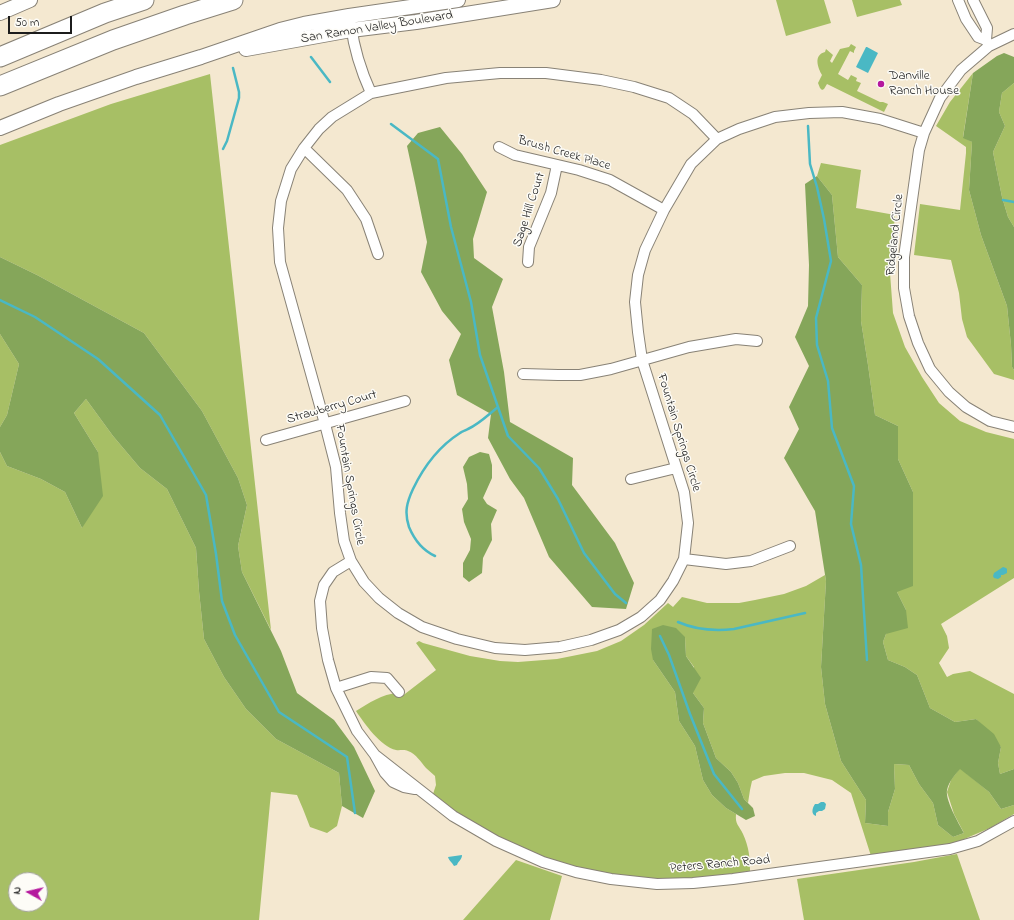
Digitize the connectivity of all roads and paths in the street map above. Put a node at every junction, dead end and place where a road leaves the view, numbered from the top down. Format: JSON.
{"nodes":[{"id":1,"x":30,"y":0,"type":"edge"},
{"id":2,"x":144,"y":0,"type":"edge"},
{"id":3,"x":233,"y":0,"type":"edge"},
{"id":4,"x":458,"y":0,"type":"edge"},
{"id":5,"x":553,"y":0,"type":"edge"},
{"id":6,"x":958,"y":0,"type":"edge"},
{"id":7,"x":973,"y":0,"type":"edge"},
{"id":8,"x":0,"y":14,"type":"edge"},
{"id":9,"x":349,"y":16,"type":"junction"},
{"id":10,"x":351,"y":30,"type":"junction"},
{"id":11,"x":1014,"y":34,"type":"edge"},
{"id":12,"x":987,"y":43,"type":"junction"},
{"id":13,"x":0,"y":57,"type":"edge"},
{"id":14,"x":201,"y":57,"type":"junction"},
{"id":15,"x":0,"y":86,"type":"edge"},
{"id":16,"x":371,"y":94,"type":"junction"},
{"id":17,"x":0,"y":128,"type":"edge"},
{"id":18,"x":924,"y":133,"type":"junction"},
{"id":19,"x":717,"y":138,"type":"junction"},
{"id":20,"x":500,"y":147,"type":"dead end"},
{"id":21,"x":304,"y":148,"type":"junction"},
{"id":22,"x":557,"y":165,"type":"junction"},
{"id":23,"x":664,"y":210,"type":"junction"},
{"id":24,"x":378,"y":254,"type":"dead end"},
{"id":25,"x":528,"y":262,"type":"dead end"},
{"id":26,"x":758,"y":341,"type":"dead end"},
{"id":27,"x":642,"y":360,"type":"junction"},
{"id":28,"x":523,"y":374,"type":"dead end"},
{"id":29,"x":405,"y":401,"type":"dead end"},
{"id":30,"x":325,"y":424,"type":"junction"},
{"id":31,"x":1014,"y":427,"type":"edge"},
{"id":32,"x":266,"y":440,"type":"dead end"},
{"id":33,"x":676,"y":468,"type":"junction"},
{"id":34,"x":632,"y":479,"type":"dead end"},
{"id":35,"x":790,"y":546,"type":"dead end"},
{"id":36,"x":684,"y":559,"type":"junction"},
{"id":37,"x":351,"y":561,"type":"junction"},
{"id":38,"x":336,"y":688,"type":"junction"},
{"id":39,"x":399,"y":692,"type":"dead end"},
{"id":40,"x":1014,"y":821,"type":"edge"}],
"edges":[{"from":1,"to":8,"type":"main road"},
{"from":2,"to":13,"type":"highway"},
{"from":3,"to":15,"type":"highway"},
{"from":4,"to":9,"type":"main road","name":"San Ramon Valley Boulevard"},
{"from":5,"to":10,"type":"main road","name":"San Ramon Valley Boulevard"},
{"from":6,"to":12,"type":"street"},
{"from":7,"to":12,"type":"street"},
{"from":9,"to":10,"type":"street"},
{"from":9,"to":14,"type":"main road","name":"San Ramon Valley Boulevard"},
{"from":10,"to":14,"type":"main road","name":"San Ramon Valley Boulevard"},
{"from":10,"to":16,"type":"street"},
{"from":11,"to":12,"type":"street","name":"Ridgeland Circle"},
{"from":12,"to":18,"type":"street","name":"Ridgeland Circle"},
{"from":14,"to":17,"type":"main road","name":"San Ramon Valley Boulevard"},
{"from":16,"to":19,"type":"street","name":"Fountain Springs Circle"},
{"from":16,"to":21,"type":"street","name":"Fountain Springs Circle"},
{"from":18,"to":19,"type":"street","name":"Fountain Springs Circle"},
{"from":18,"to":31,"type":"street","name":"Ridgeland Circle"},
{"from":19,"to":23,"type":"street","name":"Fountain Springs Circle"},
{"from":20,"to":22,"type":"street","name":"Brush Creek Place"},
{"from":21,"to":24,"type":"street"},
{"from":21,"to":30,"type":"street","name":"Fountain Springs Circle"},
{"from":22,"to":23,"type":"street","name":"Brush Creek Place"},
{"from":22,"to":25,"type":"street","name":"Sage Hill Court"},
{"from":23,"to":27,"type":"street","name":"Fountain Springs Circle"},
{"from":26,"to":27,"type":"street"},
{"from":27,"to":28,"type":"street"},
{"from":27,"to":33,"type":"street","name":"Fountain Springs Circle"},
{"from":29,"to":30,"type":"street","name":"Strawberry Court"},
{"from":30,"to":32,"type":"street","name":"Strawberry Court"},
{"from":30,"to":37,"type":"street","name":"Fountain Springs Circle"},
{"from":33,"to":34,"type":"street"},
{"from":33,"to":36,"type":"street","name":"Fountain Springs Circle"},
{"from":35,"to":36,"type":"street"},
{"from":36,"to":37,"type":"street","name":"Fountain Springs Circle"},
{"from":37,"to":38,"type":"street","name":"Peters Ranch Road"},
{"from":38,"to":39,"type":"street"},
{"from":38,"to":40,"type":"street","name":"Peters Ranch Road"}]}
